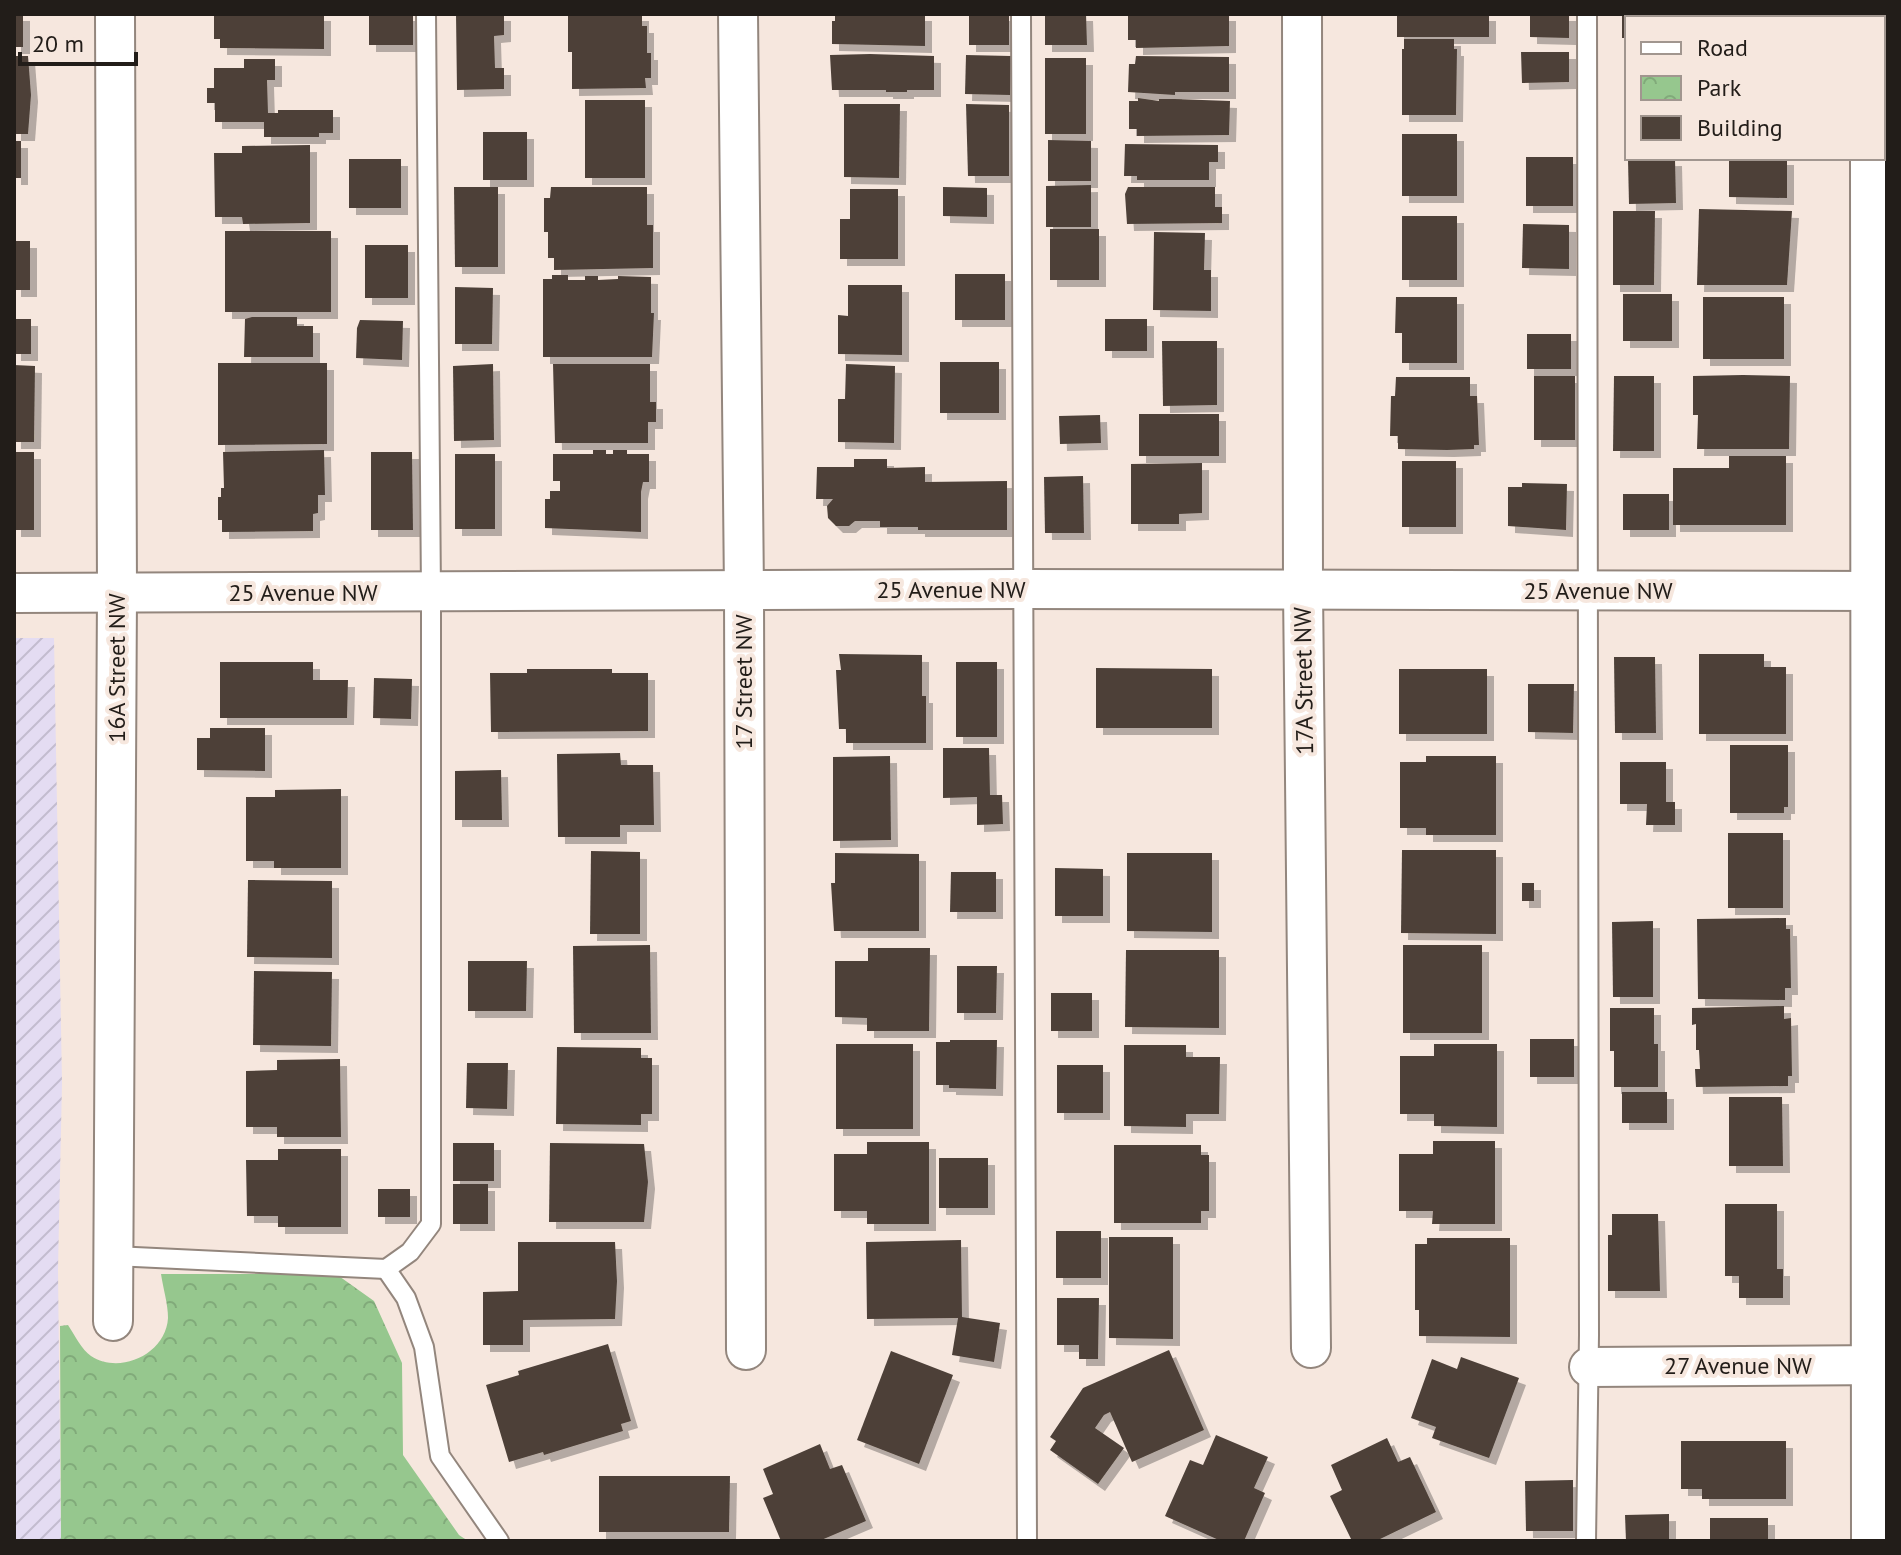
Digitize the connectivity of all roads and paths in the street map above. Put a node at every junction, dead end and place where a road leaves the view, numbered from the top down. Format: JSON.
{"nodes":[{"id":1,"x":115,"y":14,"type":"edge"},
{"id":2,"x":426,"y":14,"type":"edge"},
{"id":3,"x":738,"y":14,"type":"edge"},
{"id":4,"x":1021,"y":14,"type":"edge"},
{"id":5,"x":1302,"y":14,"type":"edge"},
{"id":6,"x":1587,"y":14,"type":"edge"},
{"id":7,"x":1870,"y":160,"type":"edge"},
{"id":8,"x":1022,"y":589,"type":"junction"},
{"id":9,"x":1303,"y":589,"type":"junction"},
{"id":10,"x":1878,"y":591,"type":"edge"},
{"id":11,"x":744,"y":592,"type":"junction"},
{"id":12,"x":1588,"y":592,"type":"junction"},
{"id":13,"x":14,"y":593,"type":"edge"},
{"id":14,"x":117,"y":593,"type":"junction"},
{"id":15,"x":431,"y":593,"type":"junction"},
{"id":16,"x":114,"y":1256,"type":"junction"},
{"id":17,"x":386,"y":1269,"type":"junction"},
{"id":18,"x":113,"y":1321,"type":"dead end"},
{"id":19,"x":1311,"y":1348,"type":"dead end"},
{"id":20,"x":746,"y":1350,"type":"dead end"},
{"id":21,"x":1879,"y":1365,"type":"edge"},
{"id":22,"x":1589,"y":1367,"type":"junction"},
{"id":23,"x":499,"y":1541,"type":"edge"},
{"id":24,"x":1027,"y":1541,"type":"edge"},
{"id":25,"x":1586,"y":1541,"type":"edge"},
{"id":26,"x":1871,"y":1541,"type":"edge"}],
"edges":[{"from":1,"to":14,"type":"street","name":"16A Street NW"},
{"from":2,"to":15,"type":"lane"},
{"from":3,"to":11,"type":"street","name":"17 Street NW"},
{"from":4,"to":8,"type":"lane"},
{"from":5,"to":9,"type":"street","name":"17A Street NW"},
{"from":6,"to":12,"type":"lane"},
{"from":7,"to":10,"type":"street"},
{"from":8,"to":9,"type":"street","name":"25 Avenue NW"},
{"from":8,"to":11,"type":"street","name":"25 Avenue NW"},
{"from":8,"to":24,"type":"lane"},
{"from":9,"to":12,"type":"street","name":"25 Avenue NW"},
{"from":9,"to":19,"type":"street","name":"17A Street NW"},
{"from":10,"to":12,"type":"street","name":"25 Avenue NW"},
{"from":10,"to":21,"type":"street"},
{"from":11,"to":15,"type":"street","name":"25 Avenue NW"},
{"from":11,"to":20,"type":"street","name":"17 Street NW"},
{"from":12,"to":22,"type":"lane"},
{"from":13,"to":14,"type":"street","name":"25 Avenue NW"},
{"from":14,"to":15,"type":"street","name":"25 Avenue NW"},
{"from":14,"to":16,"type":"street","name":"16A Street NW"},
{"from":15,"to":17,"type":"lane"},
{"from":16,"to":17,"type":"lane"},
{"from":16,"to":18,"type":"street","name":"16A Street NW"},
{"from":17,"to":23,"type":"lane"},
{"from":21,"to":22,"type":"street","name":"27 Avenue NW"},
{"from":21,"to":26,"type":"street"},
{"from":22,"to":25,"type":"lane"}]}
